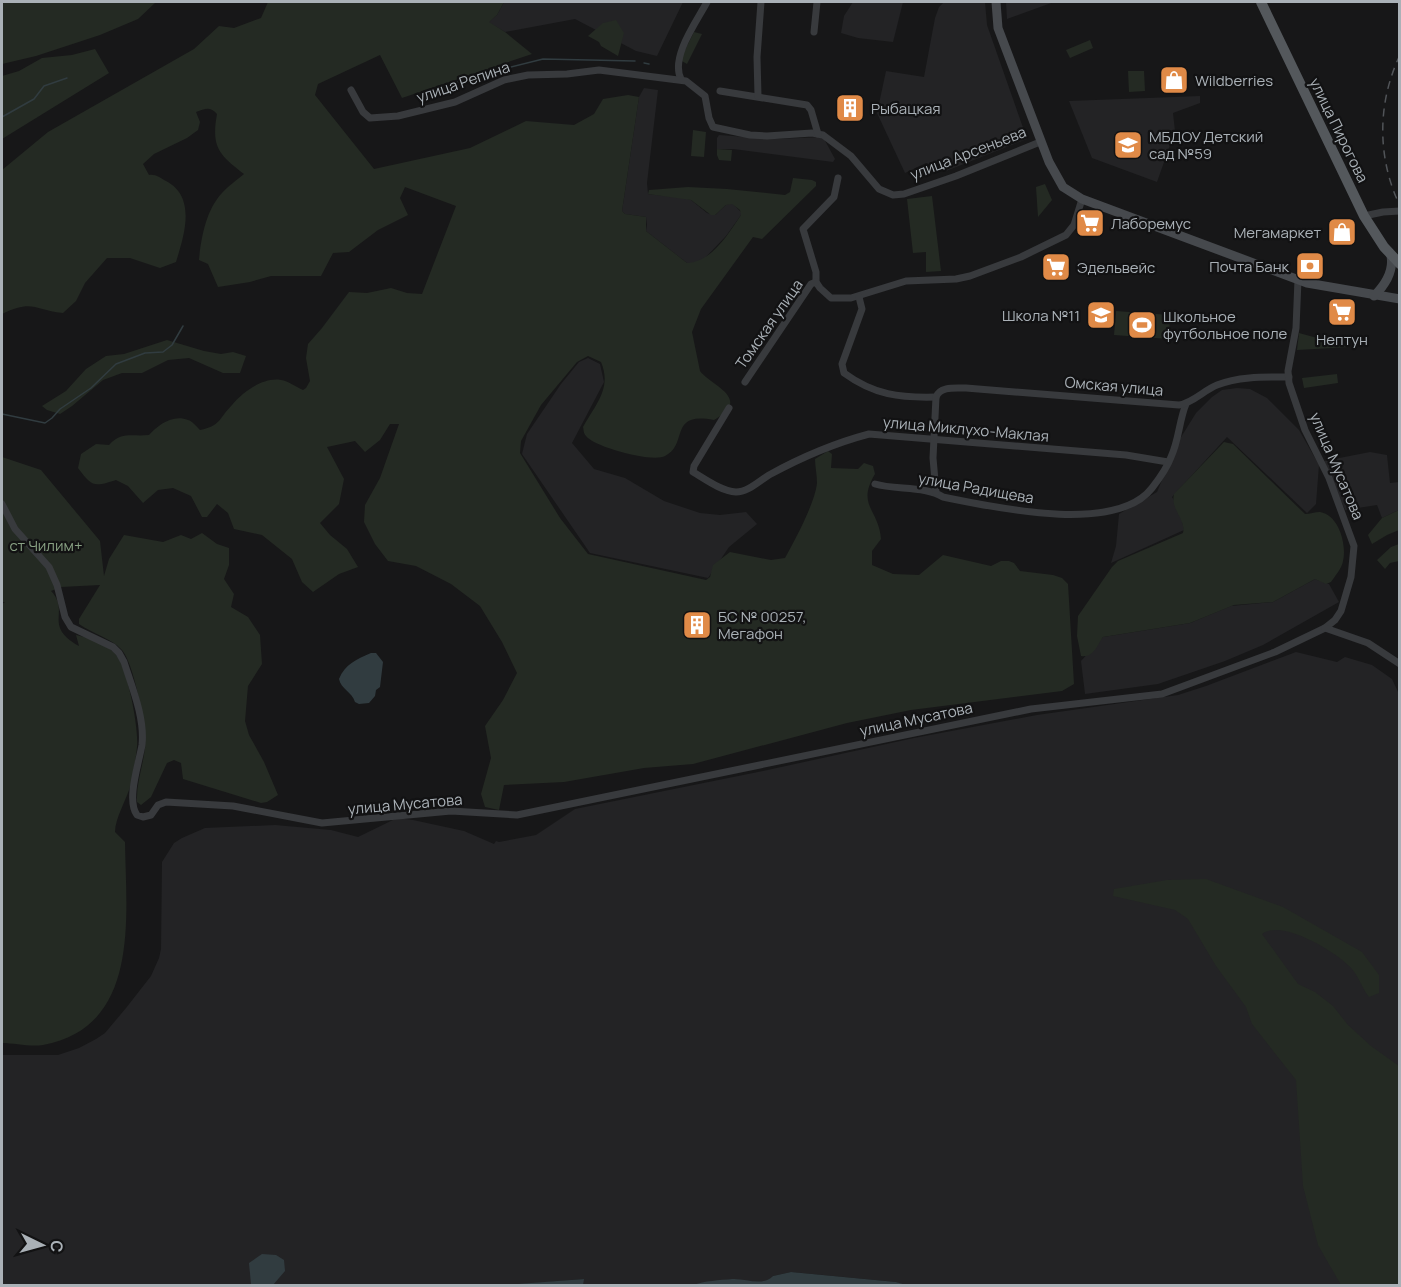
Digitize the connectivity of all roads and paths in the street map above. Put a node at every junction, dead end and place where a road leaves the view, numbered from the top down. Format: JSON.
{"nodes":[{"id":1,"x":707,"y":2,"type":"edge"},
{"id":2,"x":761,"y":2,"type":"edge"},
{"id":3,"x":817,"y":2,"type":"edge"},
{"id":4,"x":996,"y":2,"type":"edge"},
{"id":5,"x":1262,"y":2,"type":"edge"},
{"id":6,"x":814,"y":32,"type":"dead end"},
{"id":7,"x":681,"y":79,"type":"junction"},
{"id":8,"x":351,"y":90,"type":"dead end"},
{"id":9,"x":720,"y":92,"type":"dead end"},
{"id":10,"x":758,"y":96,"type":"junction"},
{"id":11,"x":818,"y":134,"type":"junction"},
{"id":12,"x":1040,"y":142,"type":"junction"},
{"id":13,"x":838,"y":178,"type":"dead end"},
{"id":14,"x":1082,"y":199,"type":"junction"},
{"id":15,"x":1400,"y":211,"type":"edge"},
{"id":16,"x":1364,"y":216,"type":"junction"},
{"id":17,"x":1395,"y":260,"type":"edge"},
{"id":18,"x":1298,"y":280,"type":"junction"},
{"id":19,"x":816,"y":282,"type":"junction"},
{"id":20,"x":1374,"y":296,"type":"junction"},
{"id":21,"x":858,"y":297,"type":"junction"},
{"id":22,"x":1400,"y":299,"type":"edge"},
{"id":23,"x":1289,"y":376,"type":"junction"},
{"id":24,"x":745,"y":382,"type":"dead end"},
{"id":25,"x":936,"y":398,"type":"junction"},
{"id":26,"x":1186,"y":404,"type":"junction"},
{"id":27,"x":729,"y":408,"type":"dead end"},
{"id":28,"x":934,"y":439,"type":"junction"},
{"id":29,"x":1168,"y":462,"type":"junction"},
{"id":30,"x":876,"y":484,"type":"dead end"},
{"id":31,"x":936,"y":492,"type":"junction"},
{"id":32,"x":2,"y":504,"type":"edge"},
{"id":33,"x":1325,"y":628,"type":"junction"},
{"id":34,"x":1400,"y":664,"type":"edge"}],
"edges":[{"from":1,"to":7,"type":"street"},
{"from":2,"to":10,"type":"street"},
{"from":3,"to":6,"type":"street"},
{"from":4,"to":12,"type":"main road"},
{"from":5,"to":16,"type":"main road","name":"улица Пирогова"},
{"from":7,"to":8,"type":"street","name":"улица Репина"},
{"from":7,"to":11,"type":"street"},
{"from":9,"to":10,"type":"street"},
{"from":10,"to":11,"type":"street"},
{"from":11,"to":12,"type":"street","name":"улица Арсеньева"},
{"from":12,"to":14,"type":"main road","name":"улица Арсеньева"},
{"from":13,"to":19,"type":"street"},
{"from":14,"to":18,"type":"main road","name":"улица Арсеньева"},
{"from":14,"to":21,"type":"street"},
{"from":15,"to":16,"type":"street"},
{"from":16,"to":17,"type":"main road","name":"улица Пирогова"},
{"from":17,"to":20,"type":"main road"},
{"from":18,"to":20,"type":"main road","name":"улица Арсеньева"},
{"from":18,"to":23,"type":"street","name":"улица Мусатова"},
{"from":19,"to":21,"type":"street"},
{"from":19,"to":24,"type":"street","name":"Томская улица"},
{"from":20,"to":22,"type":"main road","name":"улица Арсеньева"},
{"from":21,"to":25,"type":"street"},
{"from":23,"to":26,"type":"street"},
{"from":23,"to":33,"type":"street","name":"улица Мусатова"},
{"from":25,"to":26,"type":"street","name":"Омская улица"},
{"from":25,"to":28,"type":"street"},
{"from":26,"to":29,"type":"street","name":"улица Радищева"},
{"from":27,"to":28,"type":"street","name":"улица Миклухо-Маклая"},
{"from":28,"to":29,"type":"street","name":"улица Миклухо-Маклая"},
{"from":28,"to":31,"type":"street"},
{"from":29,"to":31,"type":"street","name":"улица Радищева"},
{"from":30,"to":31,"type":"street","name":"улица Радищева"},
{"from":32,"to":33,"type":"street","name":"улица Мусатова"},
{"from":33,"to":34,"type":"street"}]}
